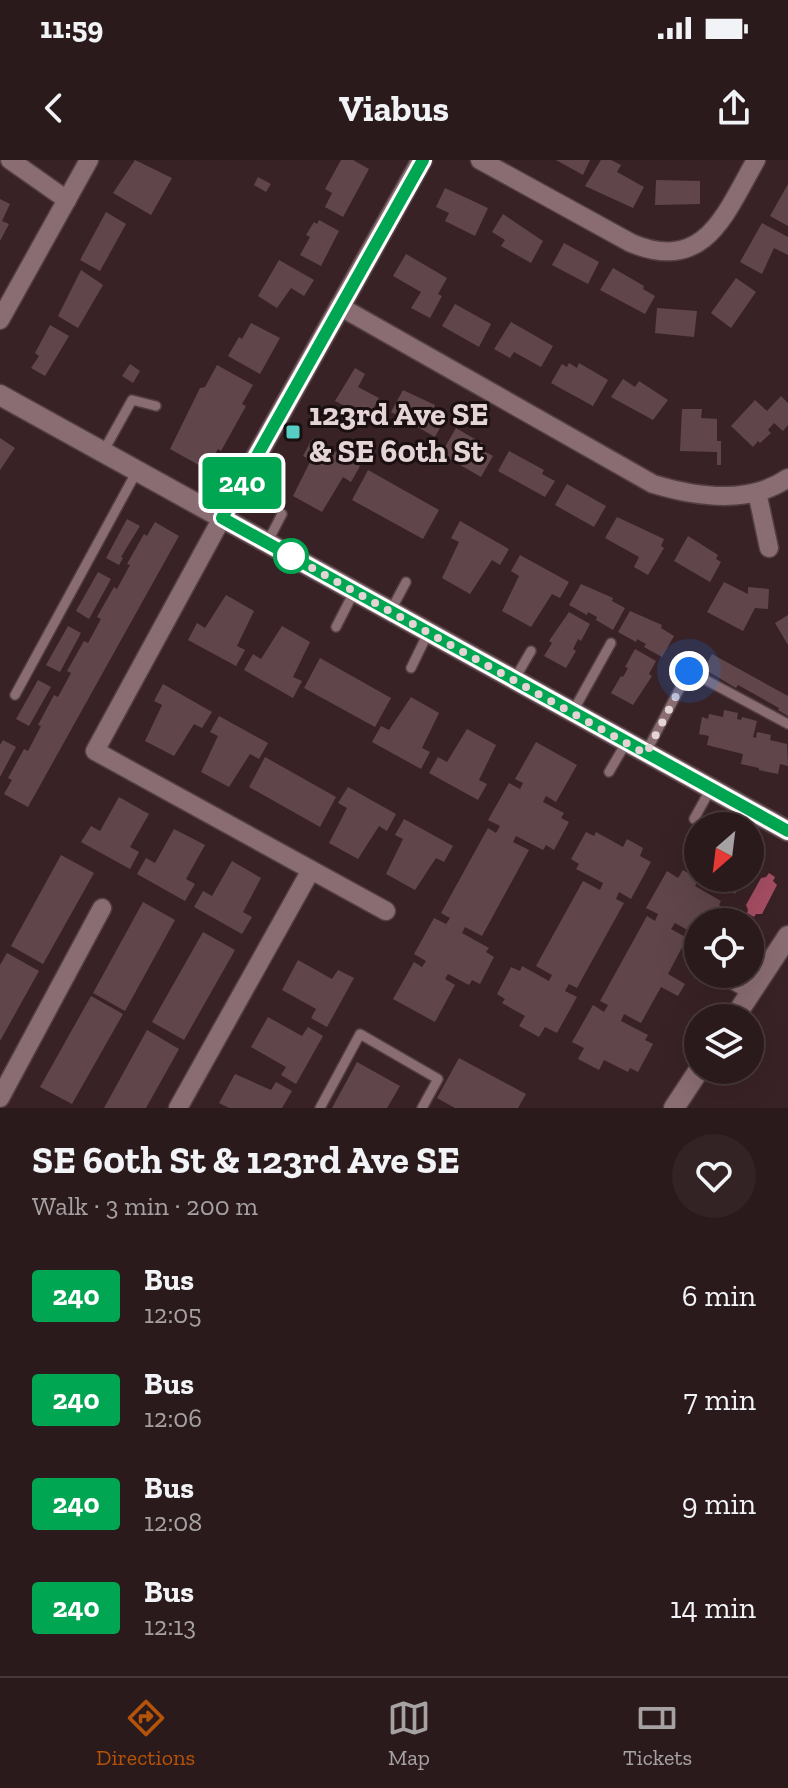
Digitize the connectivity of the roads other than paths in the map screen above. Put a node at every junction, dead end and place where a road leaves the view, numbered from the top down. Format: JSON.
{"nodes":[{"id":1,"x":10,"y":160,"type":"edge"},
{"id":2,"x":89,"y":160,"type":"edge"},
{"id":3,"x":422,"y":160,"type":"edge"},
{"id":4,"x":480,"y":160,"type":"edge"},
{"id":5,"x":756,"y":160,"type":"edge"},
{"id":6,"x":67,"y":200,"type":"junction"},
{"id":7,"x":339,"y":306,"type":"junction"},
{"id":8,"x":0,"y":320,"type":"edge"},
{"id":9,"x":0,"y":395,"type":"edge"},
{"id":10,"x":156,"y":406,"type":"dead end"},
{"id":11,"x":103,"y":452,"type":"junction"},
{"id":12,"x":137,"y":471,"type":"junction"},
{"id":13,"x":788,"y":478,"type":"edge"},
{"id":14,"x":757,"y":492,"type":"junction"},
{"id":15,"x":282,"y":514,"type":"dead end"},
{"id":16,"x":222,"y":518,"type":"junction"},
{"id":17,"x":267,"y":543,"type":"junction"},
{"id":18,"x":769,"y":548,"type":"dead end"},
{"id":19,"x":406,"y":582,"type":"dead end"},
{"id":20,"x":354,"y":592,"type":"junction"},
{"id":21,"x":390,"y":612,"type":"junction"},
{"id":22,"x":336,"y":627,"type":"dead end"},
{"id":23,"x":428,"y":633,"type":"junction"},
{"id":24,"x":611,"y":643,"type":"dead end"},
{"id":25,"x":531,"y":651,"type":"dead end"},
{"id":26,"x":411,"y":668,"type":"dead end"},
{"id":27,"x":514,"y":680,"type":"junction"},
{"id":28,"x":15,"y":695,"type":"dead end"},
{"id":29,"x":572,"y":713,"type":"junction"},
{"id":30,"x":788,"y":724,"type":"edge"},
{"id":31,"x":626,"y":743,"type":"junction"},
{"id":32,"x":646,"y":754,"type":"junction"},
{"id":33,"x":609,"y":772,"type":"dead end"},
{"id":34,"x":710,"y":790,"type":"junction"},
{"id":35,"x":698,"y":812,"type":"edge"},
{"id":36,"x":788,"y":831,"type":"edge"},
{"id":37,"x":311,"y":870,"type":"junction"},
{"id":38,"x":102,"y":908,"type":"dead end"},
{"id":39,"x":386,"y":911,"type":"dead end"},
{"id":40,"x":786,"y":943,"type":"edge"},
{"id":41,"x":738,"y":988,"type":"edge"},
{"id":42,"x":749,"y":995,"type":"junction"},
{"id":43,"x":743,"y":1004,"type":"edge"},
{"id":44,"x":690,"y":1084,"type":"edge"},
{"id":45,"x":0,"y":1098,"type":"edge"},
{"id":46,"x":17,"y":1108,"type":"edge"},
{"id":47,"x":178,"y":1108,"type":"edge"},
{"id":48,"x":320,"y":1108,"type":"edge"},
{"id":49,"x":422,"y":1108,"type":"edge"},
{"id":50,"x":674,"y":1108,"type":"edge"}],
"edges":[{"from":1,"to":6,"type":"street"},
{"from":2,"to":6,"type":"street"},
{"from":3,"to":7,"type":"street"},
{"from":4,"to":5,"type":"street"},
{"from":6,"to":8,"type":"street"},
{"from":7,"to":14,"type":"street"},
{"from":7,"to":16,"type":"street"},
{"from":9,"to":11,"type":"street"},
{"from":10,"to":11,"type":"lane"},
{"from":11,"to":12,"type":"street"},
{"from":12,"to":16,"type":"street"},
{"from":12,"to":28,"type":"lane"},
{"from":13,"to":14,"type":"street"},
{"from":14,"to":18,"type":"street"},
{"from":15,"to":17,"type":"lane"},
{"from":16,"to":17,"type":"street"},
{"from":16,"to":37,"type":"street"},
{"from":17,"to":20,"type":"street"},
{"from":19,"to":21,"type":"lane"},
{"from":20,"to":21,"type":"street"},
{"from":20,"to":22,"type":"lane"},
{"from":21,"to":23,"type":"street"},
{"from":23,"to":26,"type":"lane"},
{"from":23,"to":27,"type":"street"},
{"from":24,"to":29,"type":"lane"},
{"from":25,"to":27,"type":"lane"},
{"from":27,"to":29,"type":"street"},
{"from":29,"to":31,"type":"street"},
{"from":30,"to":32,"type":"lane"},
{"from":31,"to":32,"type":"street"},
{"from":31,"to":33,"type":"lane"},
{"from":32,"to":34,"type":"street"},
{"from":34,"to":35,"type":"lane"},
{"from":34,"to":36,"type":"street"},
{"from":37,"to":39,"type":"street"},
{"from":37,"to":47,"type":"street"},
{"from":38,"to":45,"type":"street"},
{"from":40,"to":42,"type":"street"},
{"from":41,"to":42,"type":"lane"},
{"from":42,"to":43,"type":"street"},
{"from":44,"to":50,"type":"street"},
{"from":45,"to":46,"type":"street"},
{"from":48,"to":49,"type":"lane"}]}
